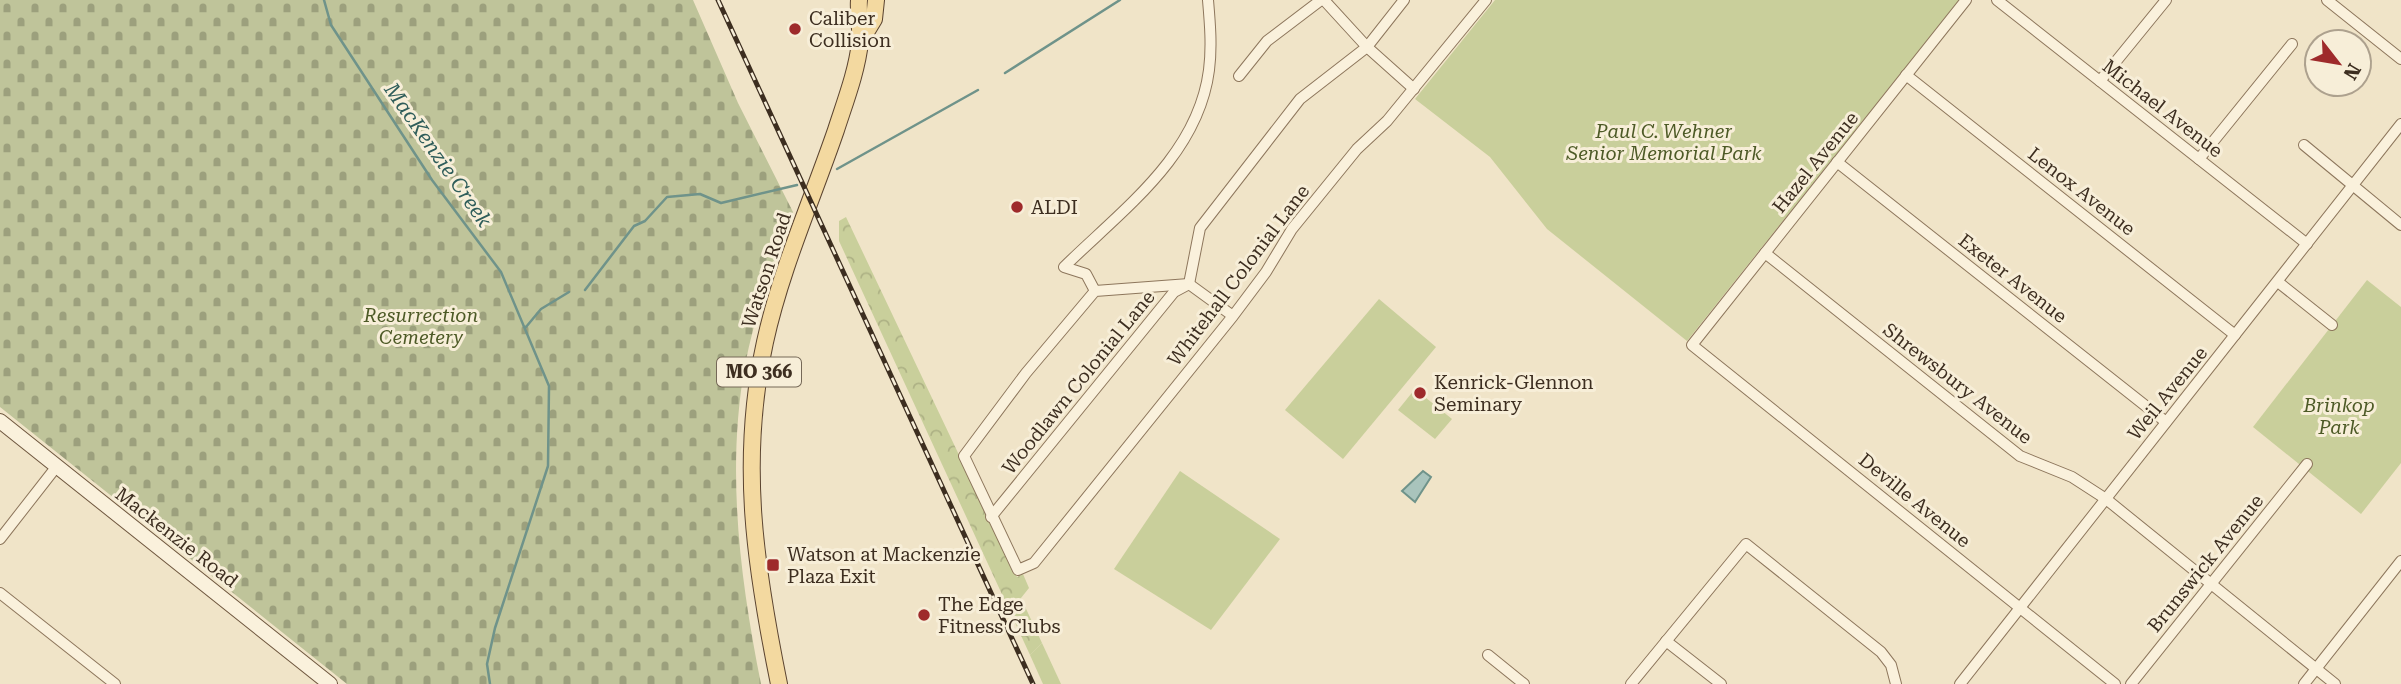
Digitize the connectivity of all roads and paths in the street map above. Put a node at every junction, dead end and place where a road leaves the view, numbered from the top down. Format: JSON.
{"nodes":[{"id":1,"x":859,"y":0,"type":"edge"},
{"id":2,"x":876,"y":0,"type":"edge"},
{"id":3,"x":1208,"y":0,"type":"edge"},
{"id":4,"x":1322,"y":0,"type":"edge"},
{"id":5,"x":1404,"y":0,"type":"edge"},
{"id":6,"x":1486,"y":0,"type":"edge"},
{"id":7,"x":1966,"y":0,"type":"edge"},
{"id":8,"x":1997,"y":0,"type":"edge"},
{"id":9,"x":2166,"y":0,"type":"edge"},
{"id":10,"x":2327,"y":0,"type":"edge"},
{"id":11,"x":860,"y":42,"type":"junction"},
{"id":12,"x":2292,"y":44,"type":"dead end"},
{"id":13,"x":1367,"y":47,"type":"junction"},
{"id":14,"x":2401,"y":59,"type":"edge"},
{"id":15,"x":1906,"y":75,"type":"junction"},
{"id":16,"x":1239,"y":76,"type":"dead end"},
{"id":17,"x":2100,"y":81,"type":"junction"},
{"id":18,"x":1413,"y":89,"type":"junction"},
{"id":19,"x":2401,"y":124,"type":"edge"},
{"id":20,"x":2304,"y":145,"type":"dead end"},
{"id":21,"x":2199,"y":159,"type":"junction"},
{"id":22,"x":1837,"y":162,"type":"junction"},
{"id":23,"x":2352,"y":186,"type":"junction"},
{"id":24,"x":2401,"y":225,"type":"edge"},
{"id":25,"x":2307,"y":244,"type":"junction"},
{"id":26,"x":1765,"y":253,"type":"junction"},
{"id":27,"x":2278,"y":282,"type":"junction"},
{"id":28,"x":1189,"y":284,"type":"junction"},
{"id":29,"x":1095,"y":290,"type":"junction"},
{"id":30,"x":1233,"y":316,"type":"junction"},
{"id":31,"x":2332,"y":325,"type":"dead end"},
{"id":32,"x":2235,"y":335,"type":"junction"},
{"id":33,"x":1692,"y":345,"type":"joint"},
{"id":34,"x":0,"y":421,"type":"edge"},
{"id":35,"x":2166,"y":422,"type":"junction"},
{"id":36,"x":2307,"y":464,"type":"dead end"},
{"id":37,"x":57,"y":466,"type":"junction"},
{"id":38,"x":2106,"y":499,"type":"junction"},
{"id":39,"x":991,"y":517,"type":"junction"},
{"id":40,"x":0,"y":539,"type":"edge"},
{"id":41,"x":2401,"y":561,"type":"edge"},
{"id":42,"x":2211,"y":583,"type":"junction"},
{"id":43,"x":0,"y":593,"type":"edge"},
{"id":44,"x":2021,"y":607,"type":"junction"},
{"id":45,"x":1666,"y":641,"type":"junction"},
{"id":46,"x":1488,"y":655,"type":"dead end"},
{"id":47,"x":2316,"y":669,"type":"junction"},
{"id":48,"x":116,"y":684,"type":"edge"},
{"id":49,"x":330,"y":684,"type":"edge"},
{"id":50,"x":779,"y":684,"type":"edge"},
{"id":51,"x":1524,"y":684,"type":"edge"},
{"id":52,"x":1631,"y":684,"type":"edge"},
{"id":53,"x":1721,"y":684,"type":"edge"},
{"id":54,"x":1896,"y":684,"type":"edge"},
{"id":55,"x":1960,"y":684,"type":"edge"},
{"id":56,"x":2115,"y":684,"type":"edge"},
{"id":57,"x":2131,"y":684,"type":"edge"},
{"id":58,"x":2304,"y":684,"type":"edge"},
{"id":59,"x":2335,"y":684,"type":"edge"}],
"edges":[{"from":1,"to":11,"type":"main road","name":"Watson Road","number":"MO 366"},
{"from":2,"to":11,"type":"main road","name":"Watson Road","number":"MO 366"},
{"from":3,"to":29,"type":"street"},
{"from":4,"to":13,"type":"street"},
{"from":4,"to":16,"type":"street"},
{"from":5,"to":13,"type":"street"},
{"from":6,"to":18,"type":"street","name":"Whitehall Colonial Lane"},
{"from":7,"to":15,"type":"street","name":"Hazel Avenue"},
{"from":8,"to":17,"type":"street","name":"Michael Avenue"},
{"from":9,"to":17,"type":"street"},
{"from":10,"to":14,"type":"street"},
{"from":11,"to":50,"type":"main road","name":"Watson Road","number":"MO 366"},
{"from":12,"to":21,"type":"street"},
{"from":13,"to":18,"type":"street"},
{"from":13,"to":28,"type":"street"},
{"from":15,"to":22,"type":"street","name":"Hazel Avenue"},
{"from":15,"to":32,"type":"street","name":"Lenox Avenue"},
{"from":17,"to":21,"type":"street","name":"Michael Avenue"},
{"from":18,"to":30,"type":"street","name":"Whitehall Colonial Lane"},
{"from":19,"to":23,"type":"street","name":"Weil Avenue"},
{"from":20,"to":23,"type":"street"},
{"from":21,"to":25,"type":"street","name":"Michael Avenue"},
{"from":22,"to":26,"type":"street","name":"Hazel Avenue"},
{"from":22,"to":35,"type":"street","name":"Exeter Avenue"},
{"from":23,"to":24,"type":"street"},
{"from":23,"to":25,"type":"street","name":"Weil Avenue"},
{"from":25,"to":27,"type":"street","name":"Weil Avenue"},
{"from":26,"to":33,"type":"street","name":"Hazel Avenue"},
{"from":26,"to":38,"type":"street","name":"Shrewsbury Avenue"},
{"from":27,"to":31,"type":"street"},
{"from":27,"to":32,"type":"street","name":"Weil Avenue"},
{"from":28,"to":29,"type":"street"},
{"from":28,"to":30,"type":"street"},
{"from":28,"to":39,"type":"street","name":"Woodlawn Colonial Lane"},
{"from":29,"to":39,"type":"street"},
{"from":30,"to":39,"type":"street","name":"Whitehall Colonial Lane"},
{"from":32,"to":35,"type":"street","name":"Weil Avenue"},
{"from":33,"to":44,"type":"street","name":"Deville Avenue"},
{"from":34,"to":37,"type":"main road","name":"Mackenzie Road"},
{"from":35,"to":38,"type":"street","name":"Weil Avenue"},
{"from":36,"to":42,"type":"street","name":"Brunswick Avenue"},
{"from":37,"to":40,"type":"street"},
{"from":37,"to":49,"type":"main road","name":"Mackenzie Road"},
{"from":38,"to":42,"type":"street","name":"Shrewsbury Avenue"},
{"from":38,"to":44,"type":"street","name":"Weil Avenue"},
{"from":41,"to":47,"type":"street"},
{"from":42,"to":47,"type":"street","name":"Shrewsbury Avenue"},
{"from":42,"to":57,"type":"street","name":"Brunswick Avenue"},
{"from":43,"to":48,"type":"street"},
{"from":44,"to":55,"type":"street","name":"Weil Avenue"},
{"from":44,"to":56,"type":"street","name":"Deville Avenue"},
{"from":45,"to":52,"type":"street"},
{"from":45,"to":53,"type":"street"},
{"from":45,"to":54,"type":"street"},
{"from":46,"to":51,"type":"street"},
{"from":47,"to":58,"type":"street"},
{"from":47,"to":59,"type":"street","name":"Shrewsbury Avenue"}]}
